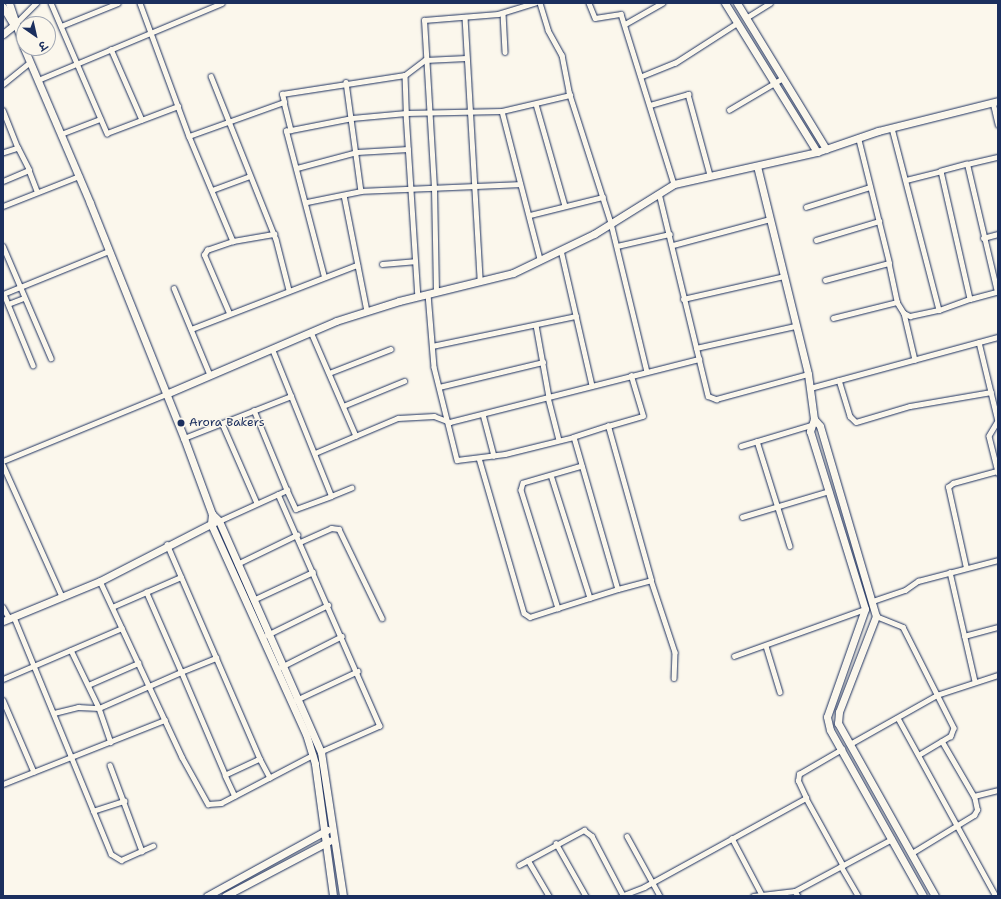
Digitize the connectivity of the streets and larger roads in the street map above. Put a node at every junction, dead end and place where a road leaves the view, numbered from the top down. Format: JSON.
{"nodes":[{"id":1,"x":9,"y":3,"type":"edge"},
{"id":2,"x":36,"y":3,"type":"edge"},
{"id":3,"x":51,"y":3,"type":"edge"},
{"id":4,"x":118,"y":3,"type":"edge"},
{"id":5,"x":140,"y":3,"type":"edge"},
{"id":6,"x":222,"y":3,"type":"edge"},
{"id":7,"x":534,"y":3,"type":"edge"},
{"id":8,"x":540,"y":3,"type":"edge"},
{"id":9,"x":590,"y":3,"type":"edge"},
{"id":10,"x":662,"y":3,"type":"edge"},
{"id":11,"x":726,"y":3,"type":"edge"},
{"id":12,"x":737,"y":3,"type":"edge"},
{"id":13,"x":770,"y":3,"type":"edge"},
{"id":14,"x":3,"y":7,"type":"edge"},
{"id":15,"x":503,"y":13,"type":"junction"},
{"id":16,"x":465,"y":17,"type":"junction"},
{"id":17,"x":746,"y":18,"type":"junction"},
{"id":18,"x":625,"y":24,"type":"junction"},
{"id":19,"x":737,"y":24,"type":"junction"},
{"id":20,"x":14,"y":25,"type":"junction"},
{"id":21,"x":61,"y":26,"type":"junction"},
{"id":22,"x":16,"y":30,"type":"edge"},
{"id":23,"x":151,"y":32,"type":"junction"},
{"id":24,"x":3,"y":34,"type":"edge"},
{"id":25,"x":112,"y":49,"type":"junction"},
{"id":26,"x":505,"y":52,"type":"dead end"},
{"id":27,"x":27,"y":56,"type":"edge"},
{"id":28,"x":466,"y":58,"type":"junction"},
{"id":29,"x":426,"y":60,"type":"junction"},
{"id":30,"x":30,"y":62,"type":"junction"},
{"id":31,"x":76,"y":64,"type":"junction"},
{"id":32,"x":405,"y":75,"type":"junction"},
{"id":33,"x":211,"y":76,"type":"dead end"},
{"id":34,"x":642,"y":76,"type":"junction"},
{"id":35,"x":782,"y":78,"type":"junction"},
{"id":36,"x":38,"y":80,"type":"junction"},
{"id":37,"x":346,"y":82,"type":"junction"},
{"id":38,"x":774,"y":83,"type":"junction"},
{"id":39,"x":3,"y":84,"type":"edge"},
{"id":40,"x":570,"y":95,"type":"junction"},
{"id":41,"x":284,"y":102,"type":"junction"},
{"id":42,"x":996,"y":102,"type":"edge"},
{"id":43,"x":536,"y":104,"type":"junction"},
{"id":44,"x":650,"y":105,"type":"junction"},
{"id":45,"x":178,"y":106,"type":"junction"},
{"id":46,"x":3,"y":110,"type":"edge"},
{"id":47,"x":729,"y":110,"type":"dead end"},
{"id":48,"x":502,"y":111,"type":"junction"},
{"id":49,"x":468,"y":112,"type":"junction"},
{"id":50,"x":406,"y":113,"type":"junction"},
{"id":51,"x":428,"y":115,"type":"junction"},
{"id":52,"x":352,"y":118,"type":"junction"},
{"id":53,"x":100,"y":119,"type":"junction"},
{"id":54,"x":142,"y":120,"type":"junction"},
{"id":55,"x":230,"y":122,"type":"junction"},
{"id":56,"x":998,"y":124,"type":"edge"},
{"id":57,"x":892,"y":128,"type":"junction"},
{"id":58,"x":291,"y":130,"type":"junction"},
{"id":59,"x":61,"y":134,"type":"junction"},
{"id":60,"x":189,"y":136,"type":"junction"},
{"id":61,"x":858,"y":138,"type":"junction"},
{"id":62,"x":18,"y":148,"type":"junction"},
{"id":63,"x":408,"y":149,"type":"junction"},
{"id":64,"x":826,"y":149,"type":"junction"},
{"id":65,"x":357,"y":152,"type":"junction"},
{"id":66,"x":817,"y":152,"type":"junction"},
{"id":67,"x":3,"y":153,"type":"edge"},
{"id":68,"x":998,"y":157,"type":"edge"},
{"id":69,"x":967,"y":164,"type":"junction"},
{"id":70,"x":757,"y":166,"type":"junction"},
{"id":71,"x":297,"y":168,"type":"junction"},
{"id":72,"x":29,"y":170,"type":"junction"},
{"id":73,"x":941,"y":171,"type":"junction"},
{"id":74,"x":710,"y":175,"type":"junction"},
{"id":75,"x":79,"y":176,"type":"junction"},
{"id":76,"x":250,"y":176,"type":"junction"},
{"id":77,"x":906,"y":180,"type":"junction"},
{"id":78,"x":3,"y":181,"type":"edge"},
{"id":79,"x":520,"y":184,"type":"junction"},
{"id":80,"x":674,"y":184,"type":"junction"},
{"id":81,"x":474,"y":186,"type":"junction"},
{"id":82,"x":870,"y":187,"type":"junction"},
{"id":83,"x":434,"y":188,"type":"junction"},
{"id":84,"x":410,"y":189,"type":"junction"},
{"id":85,"x":212,"y":190,"type":"junction"},
{"id":86,"x":37,"y":191,"type":"junction"},
{"id":87,"x":361,"y":191,"type":"junction"},
{"id":88,"x":659,"y":193,"type":"junction"},
{"id":89,"x":344,"y":195,"type":"junction"},
{"id":90,"x":603,"y":197,"type":"junction"},
{"id":91,"x":307,"y":202,"type":"junction"},
{"id":92,"x":3,"y":206,"type":"edge"},
{"id":93,"x":565,"y":206,"type":"junction"},
{"id":94,"x":806,"y":207,"type":"dead end"},
{"id":95,"x":530,"y":215,"type":"junction"},
{"id":96,"x":770,"y":219,"type":"junction"},
{"id":97,"x":879,"y":221,"type":"junction"},
{"id":98,"x":611,"y":223,"type":"junction"},
{"id":99,"x":274,"y":234,"type":"junction"},
{"id":100,"x":670,"y":234,"type":"junction"},
{"id":101,"x":998,"y":234,"type":"edge"},
{"id":102,"x":982,"y":238,"type":"junction"},
{"id":103,"x":816,"y":240,"type":"dead end"},
{"id":104,"x":233,"y":241,"type":"junction"},
{"id":105,"x":673,"y":245,"type":"junction"},
{"id":106,"x":3,"y":246,"type":"edge"},
{"id":107,"x":617,"y":246,"type":"junction"},
{"id":108,"x":109,"y":250,"type":"junction"},
{"id":109,"x":561,"y":250,"type":"junction"},
{"id":110,"x":5,"y":256,"type":"edge"},
{"id":111,"x":540,"y":260,"type":"junction"},
{"id":112,"x":414,"y":261,"type":"junction"},
{"id":113,"x":889,"y":262,"type":"junction"},
{"id":114,"x":382,"y":264,"type":"dead end"},
{"id":115,"x":357,"y":265,"type":"junction"},
{"id":116,"x":784,"y":276,"type":"junction"},
{"id":117,"x":324,"y":277,"type":"junction"},
{"id":118,"x":824,"y":280,"type":"dead end"},
{"id":119,"x":480,"y":281,"type":"junction"},
{"id":120,"x":20,"y":287,"type":"junction"},
{"id":121,"x":174,"y":288,"type":"dead end"},
{"id":122,"x":289,"y":290,"type":"junction"},
{"id":123,"x":436,"y":292,"type":"junction"},
{"id":124,"x":998,"y":292,"type":"edge"},
{"id":125,"x":3,"y":294,"type":"edge"},
{"id":126,"x":428,"y":294,"type":"junction"},
{"id":127,"x":418,"y":296,"type":"junction"},
{"id":128,"x":24,"y":298,"type":"junction"},
{"id":129,"x":684,"y":299,"type":"junction"},
{"id":130,"x":970,"y":299,"type":"junction"},
{"id":131,"x":897,"y":302,"type":"junction"},
{"id":132,"x":8,"y":304,"type":"junction"},
{"id":133,"x":939,"y":310,"type":"junction"},
{"id":134,"x":367,"y":311,"type":"junction"},
{"id":135,"x":229,"y":313,"type":"junction"},
{"id":136,"x":904,"y":313,"type":"junction"},
{"id":137,"x":576,"y":316,"type":"junction"},
{"id":138,"x":833,"y":318,"type":"dead end"},
{"id":139,"x":536,"y":325,"type":"junction"},
{"id":140,"x":795,"y":326,"type":"junction"},
{"id":141,"x":191,"y":329,"type":"junction"},
{"id":142,"x":311,"y":332,"type":"junction"},
{"id":143,"x":998,"y":337,"type":"edge"},
{"id":144,"x":979,"y":342,"type":"junction"},
{"id":145,"x":432,"y":346,"type":"junction"},
{"id":146,"x":696,"y":348,"type":"junction"},
{"id":147,"x":272,"y":349,"type":"junction"},
{"id":148,"x":391,"y":349,"type":"dead end"},
{"id":149,"x":51,"y":358,"type":"dead end"},
{"id":150,"x":699,"y":358,"type":"junction"},
{"id":151,"x":915,"y":360,"type":"junction"},
{"id":152,"x":543,"y":362,"type":"junction"},
{"id":153,"x":33,"y":365,"type":"dead end"},
{"id":154,"x":647,"y":372,"type":"junction"},
{"id":155,"x":329,"y":373,"type":"junction"},
{"id":156,"x":808,"y":374,"type":"junction"},
{"id":157,"x":210,"y":376,"type":"junction"},
{"id":158,"x":631,"y":376,"type":"junction"},
{"id":159,"x":839,"y":380,"type":"junction"},
{"id":160,"x":404,"y":381,"type":"dead end"},
{"id":161,"x":592,"y":385,"type":"junction"},
{"id":162,"x":439,"y":387,"type":"junction"},
{"id":163,"x":810,"y":388,"type":"junction"},
{"id":164,"x":991,"y":392,"type":"junction"},
{"id":165,"x":166,"y":394,"type":"junction"},
{"id":166,"x":291,"y":396,"type":"junction"},
{"id":167,"x":549,"y":397,"type":"junction"},
{"id":168,"x":343,"y":406,"type":"junction"},
{"id":169,"x":254,"y":410,"type":"junction"},
{"id":170,"x":483,"y":414,"type":"junction"},
{"id":171,"x":998,"y":421,"type":"edge"},
{"id":172,"x":450,"y":422,"type":"junction"},
{"id":173,"x":813,"y":422,"type":"junction"},
{"id":174,"x":222,"y":423,"type":"junction"},
{"id":175,"x":608,"y":426,"type":"junction"},
{"id":176,"x":356,"y":436,"type":"junction"},
{"id":177,"x":574,"y":437,"type":"junction"},
{"id":178,"x":184,"y":438,"type":"junction"},
{"id":179,"x":558,"y":440,"type":"junction"},
{"id":180,"x":757,"y":441,"type":"junction"},
{"id":181,"x":741,"y":446,"type":"dead end"},
{"id":182,"x":314,"y":453,"type":"junction"},
{"id":183,"x":494,"y":456,"type":"junction"},
{"id":184,"x":479,"y":458,"type":"junction"},
{"id":185,"x":3,"y":461,"type":"edge"},
{"id":186,"x":3,"y":465,"type":"edge"},
{"id":187,"x":582,"y":466,"type":"junction"},
{"id":188,"x":998,"y":472,"type":"edge"},
{"id":189,"x":551,"y":475,"type":"junction"},
{"id":190,"x":351,"y":488,"type":"dead end"},
{"id":191,"x":287,"y":490,"type":"junction"},
{"id":192,"x":829,"y":491,"type":"junction"},
{"id":193,"x":278,"y":494,"type":"junction"},
{"id":194,"x":331,"y":496,"type":"junction"},
{"id":195,"x":257,"y":503,"type":"junction"},
{"id":196,"x":778,"y":506,"type":"junction"},
{"id":197,"x":296,"y":509,"type":"junction"},
{"id":198,"x":287,"y":513,"type":"junction"},
{"id":199,"x":212,"y":514,"type":"junction"},
{"id":200,"x":742,"y":517,"type":"dead end"},
{"id":201,"x":219,"y":521,"type":"junction"},
{"id":202,"x":212,"y":524,"type":"junction"},
{"id":203,"x":297,"y":535,"type":"junction"},
{"id":204,"x":300,"y":542,"type":"junction"},
{"id":205,"x":167,"y":544,"type":"junction"},
{"id":206,"x":790,"y":546,"type":"dead end"},
{"id":207,"x":230,"y":557,"type":"junction"},
{"id":208,"x":998,"y":560,"type":"edge"},
{"id":209,"x":237,"y":564,"type":"junction"},
{"id":210,"x":966,"y":568,"type":"junction"},
{"id":211,"x":313,"y":572,"type":"junction"},
{"id":212,"x":950,"y":572,"type":"junction"},
{"id":213,"x":181,"y":577,"type":"junction"},
{"id":214,"x":651,"y":580,"type":"junction"},
{"id":215,"x":100,"y":581,"type":"junction"},
{"id":216,"x":618,"y":590,"type":"junction"},
{"id":217,"x":146,"y":592,"type":"junction"},
{"id":218,"x":62,"y":596,"type":"junction"},
{"id":219,"x":590,"y":598,"type":"junction"},
{"id":220,"x":253,"y":600,"type":"junction"},
{"id":221,"x":873,"y":602,"type":"junction"},
{"id":222,"x":328,"y":605,"type":"junction"},
{"id":223,"x":3,"y":606,"type":"edge"},
{"id":224,"x":112,"y":607,"type":"junction"},
{"id":225,"x":558,"y":608,"type":"junction"},
{"id":226,"x":865,"y":609,"type":"junction"},
{"id":227,"x":876,"y":616,"type":"junction"},
{"id":228,"x":9,"y":618,"type":"edge"},
{"id":229,"x":382,"y":618,"type":"dead end"},
{"id":230,"x":998,"y":627,"type":"edge"},
{"id":231,"x":122,"y":628,"type":"junction"},
{"id":232,"x":268,"y":634,"type":"junction"},
{"id":233,"x":342,"y":636,"type":"junction"},
{"id":234,"x":964,"y":636,"type":"junction"},
{"id":235,"x":261,"y":637,"type":"junction"},
{"id":236,"x":766,"y":646,"type":"junction"},
{"id":237,"x":71,"y":650,"type":"junction"},
{"id":238,"x":734,"y":656,"type":"dead end"},
{"id":239,"x":216,"y":658,"type":"junction"},
{"id":240,"x":138,"y":663,"type":"junction"},
{"id":241,"x":35,"y":666,"type":"junction"},
{"id":242,"x":280,"y":668,"type":"junction"},
{"id":243,"x":358,"y":671,"type":"junction"},
{"id":244,"x":181,"y":672,"type":"junction"},
{"id":245,"x":998,"y":675,"type":"edge"},
{"id":246,"x":674,"y":678,"type":"dead end"},
{"id":247,"x":3,"y":679,"type":"edge"},
{"id":248,"x":975,"y":681,"type":"junction"},
{"id":249,"x":88,"y":685,"type":"junction"},
{"id":250,"x":149,"y":686,"type":"junction"},
{"id":251,"x":780,"y":692,"type":"dead end"},
{"id":252,"x":937,"y":695,"type":"junction"},
{"id":253,"x":3,"y":700,"type":"edge"},
{"id":254,"x":294,"y":701,"type":"junction"},
{"id":255,"x":99,"y":708,"type":"junction"},
{"id":256,"x":54,"y":713,"type":"junction"},
{"id":257,"x":898,"y":718,"type":"junction"},
{"id":258,"x":165,"y":720,"type":"junction"},
{"id":259,"x":942,"y":741,"type":"junction"},
{"id":260,"x":111,"y":742,"type":"junction"},
{"id":261,"x":850,"y":744,"type":"junction"},
{"id":262,"x":842,"y":749,"type":"junction"},
{"id":263,"x":321,"y":752,"type":"junction"},
{"id":264,"x":313,"y":755,"type":"junction"},
{"id":265,"x":919,"y":755,"type":"junction"},
{"id":266,"x":72,"y":757,"type":"junction"},
{"id":267,"x":260,"y":759,"type":"junction"},
{"id":268,"x":110,"y":765,"type":"dead end"},
{"id":269,"x":34,"y":772,"type":"junction"},
{"id":270,"x":226,"y":775,"type":"junction"},
{"id":271,"x":270,"y":778,"type":"junction"},
{"id":272,"x":3,"y":784,"type":"edge"},
{"id":273,"x":998,"y":790,"type":"edge"},
{"id":274,"x":235,"y":796,"type":"junction"},
{"id":275,"x":974,"y":796,"type":"junction"},
{"id":276,"x":806,"y":798,"type":"junction"},
{"id":277,"x":124,"y":801,"type":"junction"},
{"id":278,"x":93,"y":811,"type":"junction"},
{"id":279,"x":958,"y":826,"type":"junction"},
{"id":280,"x":333,"y":827,"type":"junction"},
{"id":281,"x":324,"y":832,"type":"junction"},
{"id":282,"x":627,"y":836,"type":"dead end"},
{"id":283,"x":335,"y":838,"type":"junction"},
{"id":284,"x":732,"y":838,"type":"junction"},
{"id":285,"x":892,"y":839,"type":"junction"},
{"id":286,"x":326,"y":843,"type":"junction"},
{"id":287,"x":556,"y":843,"type":"junction"},
{"id":288,"x":153,"y":846,"type":"dead end"},
{"id":289,"x":142,"y":851,"type":"junction"},
{"id":290,"x":912,"y":853,"type":"junction"},
{"id":291,"x":528,"y":860,"type":"junction"},
{"id":292,"x":519,"y":865,"type":"dead end"},
{"id":293,"x":842,"y":866,"type":"junction"},
{"id":294,"x":652,"y":882,"type":"junction"},
{"id":295,"x":795,"y":891,"type":"junction"},
{"id":296,"x":761,"y":893,"type":"junction"},
{"id":297,"x":622,"y":895,"type":"edge"},
{"id":298,"x":207,"y":896,"type":"edge"},
{"id":299,"x":225,"y":896,"type":"edge"},
{"id":300,"x":333,"y":896,"type":"edge"},
{"id":301,"x":343,"y":896,"type":"edge"},
{"id":302,"x":549,"y":896,"type":"edge"},
{"id":303,"x":586,"y":896,"type":"edge"},
{"id":304,"x":660,"y":896,"type":"edge"},
{"id":305,"x":753,"y":896,"type":"edge"},
{"id":306,"x":798,"y":896,"type":"edge"},
{"id":307,"x":858,"y":896,"type":"edge"},
{"id":308,"x":923,"y":896,"type":"edge"},
{"id":309,"x":935,"y":896,"type":"edge"},
{"id":310,"x":996,"y":896,"type":"edge"}],
"edges":[{"from":1,"to":20,"type":"street"},
{"from":2,"to":20,"type":"street"},
{"from":3,"to":21,"type":"street"},
{"from":4,"to":21,"type":"street"},
{"from":5,"to":23,"type":"street"},
{"from":6,"to":23,"type":"street"},
{"from":7,"to":15,"type":"street"},
{"from":8,"to":40,"type":"street"},
{"from":9,"to":18,"type":"street"},
{"from":10,"to":18,"type":"street"},
{"from":11,"to":19,"type":"street"},
{"from":12,"to":17,"type":"street"},
{"from":13,"to":17,"type":"street"},
{"from":14,"to":20,"type":"street"},
{"from":15,"to":16,"type":"street"},
{"from":15,"to":26,"type":"street"},
{"from":16,"to":28,"type":"street"},
{"from":16,"to":29,"type":"street"},
{"from":17,"to":35,"type":"street"},
{"from":18,"to":34,"type":"street"},
{"from":19,"to":34,"type":"street"},
{"from":19,"to":38,"type":"street"},
{"from":20,"to":22,"type":"street"},
{"from":20,"to":24,"type":"street"},
{"from":21,"to":31,"type":"street"},
{"from":23,"to":25,"type":"street"},
{"from":23,"to":45,"type":"street"},
{"from":25,"to":31,"type":"street"},
{"from":25,"to":54,"type":"street"},
{"from":27,"to":30,"type":"street"},
{"from":28,"to":29,"type":"street"},
{"from":28,"to":49,"type":"street"},
{"from":29,"to":32,"type":"street"},
{"from":29,"to":51,"type":"street"},
{"from":30,"to":36,"type":"street"},
{"from":30,"to":39,"type":"street"},
{"from":31,"to":36,"type":"street"},
{"from":31,"to":53,"type":"street"},
{"from":32,"to":37,"type":"street"},
{"from":32,"to":50,"type":"street"},
{"from":33,"to":55,"type":"street"},
{"from":34,"to":44,"type":"street"},
{"from":35,"to":38,"type":"street"},
{"from":35,"to":64,"type":"street"},
{"from":36,"to":59,"type":"street"},
{"from":37,"to":41,"type":"street"},
{"from":37,"to":52,"type":"street"},
{"from":38,"to":47,"type":"street"},
{"from":38,"to":66,"type":"street"},
{"from":40,"to":43,"type":"street"},
{"from":40,"to":90,"type":"street"},
{"from":41,"to":55,"type":"street"},
{"from":41,"to":58,"type":"street"},
{"from":42,"to":56,"type":"street"},
{"from":42,"to":57,"type":"street"},
{"from":43,"to":48,"type":"street"},
{"from":43,"to":93,"type":"street"},
{"from":44,"to":74,"type":"street"},
{"from":44,"to":80,"type":"street"},
{"from":45,"to":54,"type":"street"},
{"from":45,"to":60,"type":"street"},
{"from":46,"to":62,"type":"street"},
{"from":48,"to":49,"type":"street"},
{"from":48,"to":79,"type":"street"},
{"from":49,"to":51,"type":"street"},
{"from":49,"to":81,"type":"street"},
{"from":50,"to":51,"type":"street"},
{"from":50,"to":52,"type":"street"},
{"from":50,"to":63,"type":"street"},
{"from":51,"to":83,"type":"street"},
{"from":52,"to":58,"type":"street"},
{"from":52,"to":65,"type":"street"},
{"from":53,"to":54,"type":"street"},
{"from":53,"to":59,"type":"street"},
{"from":55,"to":60,"type":"street"},
{"from":55,"to":76,"type":"street"},
{"from":57,"to":61,"type":"street"},
{"from":57,"to":77,"type":"street"},
{"from":58,"to":71,"type":"street"},
{"from":59,"to":75,"type":"street"},
{"from":60,"to":85,"type":"street"},
{"from":61,"to":64,"type":"street"},
{"from":61,"to":82,"type":"street"},
{"from":62,"to":67,"type":"street"},
{"from":62,"to":72,"type":"street"},
{"from":63,"to":65,"type":"street"},
{"from":63,"to":84,"type":"street"},
{"from":64,"to":66,"type":"street"},
{"from":65,"to":71,"type":"street"},
{"from":65,"to":87,"type":"street"},
{"from":66,"to":70,"type":"street"},
{"from":68,"to":69,"type":"street"},
{"from":69,"to":73,"type":"street"},
{"from":69,"to":102,"type":"street"},
{"from":70,"to":74,"type":"street"},
{"from":70,"to":96,"type":"street"},
{"from":71,"to":91,"type":"street"},
{"from":72,"to":78,"type":"street"},
{"from":72,"to":86,"type":"street"},
{"from":73,"to":77,"type":"street"},
{"from":73,"to":130,"type":"street"},
{"from":74,"to":80,"type":"street"},
{"from":75,"to":86,"type":"street"},
{"from":75,"to":108,"type":"street"},
{"from":76,"to":85,"type":"street"},
{"from":76,"to":99,"type":"street"},
{"from":77,"to":133,"type":"street"},
{"from":79,"to":81,"type":"street"},
{"from":79,"to":95,"type":"street"},
{"from":80,"to":88,"type":"street"},
{"from":81,"to":83,"type":"street"},
{"from":81,"to":119,"type":"street"},
{"from":82,"to":94,"type":"street"},
{"from":82,"to":97,"type":"street"},
{"from":83,"to":84,"type":"street"},
{"from":83,"to":123,"type":"street"},
{"from":84,"to":87,"type":"street"},
{"from":84,"to":112,"type":"street"},
{"from":85,"to":104,"type":"street"},
{"from":86,"to":92,"type":"street"},
{"from":87,"to":89,"type":"street"},
{"from":88,"to":98,"type":"street"},
{"from":88,"to":100,"type":"street"},
{"from":89,"to":91,"type":"street"},
{"from":89,"to":115,"type":"street"},
{"from":90,"to":93,"type":"street"},
{"from":90,"to":98,"type":"street"},
{"from":91,"to":117,"type":"street"},
{"from":93,"to":95,"type":"street"},
{"from":95,"to":111,"type":"street"},
{"from":96,"to":105,"type":"street"},
{"from":96,"to":116,"type":"street"},
{"from":97,"to":103,"type":"street"},
{"from":97,"to":113,"type":"street"},
{"from":98,"to":107,"type":"street"},
{"from":98,"to":109,"type":"street"},
{"from":99,"to":104,"type":"street"},
{"from":99,"to":122,"type":"street"},
{"from":100,"to":105,"type":"street"},
{"from":100,"to":107,"type":"street"},
{"from":101,"to":102,"type":"street"},
{"from":102,"to":124,"type":"street"},
{"from":104,"to":135,"type":"street"},
{"from":105,"to":129,"type":"street"},
{"from":106,"to":110,"type":"street"},
{"from":107,"to":154,"type":"street"},
{"from":108,"to":120,"type":"street"},
{"from":108,"to":165,"type":"street"},
{"from":109,"to":111,"type":"street"},
{"from":109,"to":137,"type":"street"},
{"from":110,"to":120,"type":"street"},
{"from":111,"to":119,"type":"street"},
{"from":112,"to":114,"type":"street"},
{"from":112,"to":127,"type":"street"},
{"from":113,"to":118,"type":"street"},
{"from":113,"to":131,"type":"street"},
{"from":115,"to":117,"type":"street"},
{"from":115,"to":134,"type":"street"},
{"from":116,"to":129,"type":"street"},
{"from":116,"to":140,"type":"street"},
{"from":117,"to":122,"type":"street"},
{"from":119,"to":123,"type":"street"},
{"from":120,"to":125,"type":"street"},
{"from":120,"to":128,"type":"street"},
{"from":121,"to":141,"type":"street"},
{"from":122,"to":135,"type":"street"},
{"from":123,"to":126,"type":"street"},
{"from":124,"to":130,"type":"street"},
{"from":125,"to":132,"type":"street"},
{"from":126,"to":127,"type":"street"},
{"from":126,"to":145,"type":"street"},
{"from":127,"to":134,"type":"street"},
{"from":128,"to":132,"type":"street"},
{"from":128,"to":149,"type":"street"},
{"from":129,"to":146,"type":"street"},
{"from":130,"to":133,"type":"street"},
{"from":131,"to":136,"type":"street"},
{"from":131,"to":138,"type":"street"},
{"from":132,"to":153,"type":"street"},
{"from":133,"to":136,"type":"street"},
{"from":134,"to":142,"type":"street"},
{"from":135,"to":141,"type":"street"},
{"from":136,"to":151,"type":"street"},
{"from":137,"to":139,"type":"street"},
{"from":137,"to":161,"type":"street"},
{"from":139,"to":145,"type":"street"},
{"from":139,"to":152,"type":"street"},
{"from":140,"to":146,"type":"street"},
{"from":140,"to":156,"type":"street"},
{"from":141,"to":157,"type":"street"},
{"from":142,"to":147,"type":"street"},
{"from":142,"to":155,"type":"street"},
{"from":143,"to":144,"type":"street"},
{"from":144,"to":151,"type":"street"},
{"from":144,"to":164,"type":"street"},
{"from":145,"to":162,"type":"street"},
{"from":146,"to":150,"type":"street"},
{"from":147,"to":157,"type":"street"},
{"from":147,"to":166,"type":"street"},
{"from":148,"to":155,"type":"street"},
{"from":150,"to":154,"type":"street"},
{"from":150,"to":156,"type":"street"},
{"from":151,"to":159,"type":"street"},
{"from":152,"to":162,"type":"street"},
{"from":152,"to":167,"type":"street"},
{"from":154,"to":158,"type":"street"},
{"from":155,"to":168,"type":"street"},
{"from":156,"to":163,"type":"street"},
{"from":157,"to":165,"type":"street"},
{"from":158,"to":161,"type":"street"},
{"from":158,"to":175,"type":"street"},
{"from":159,"to":163,"type":"street"},
{"from":159,"to":164,"type":"street"},
{"from":160,"to":168,"type":"street"},
{"from":161,"to":167,"type":"street"},
{"from":162,"to":172,"type":"street"},
{"from":163,"to":173,"type":"street"},
{"from":164,"to":171,"type":"street"},
{"from":165,"to":178,"type":"street"},
{"from":165,"to":185,"type":"street"},
{"from":166,"to":169,"type":"street"},
{"from":166,"to":182,"type":"street"},
{"from":167,"to":170,"type":"street"},
{"from":167,"to":179,"type":"street"},
{"from":168,"to":176,"type":"street"},
{"from":169,"to":174,"type":"street"},
{"from":169,"to":191,"type":"street"},
{"from":170,"to":172,"type":"street"},
{"from":170,"to":183,"type":"street"},
{"from":171,"to":188,"type":"street"},
{"from":172,"to":176,"type":"street"},
{"from":172,"to":184,"type":"street"},
{"from":173,"to":180,"type":"street"},
{"from":173,"to":192,"type":"street"},
{"from":173,"to":221,"type":"street"},
{"from":174,"to":178,"type":"street"},
{"from":174,"to":195,"type":"street"},
{"from":175,"to":177,"type":"street"},
{"from":175,"to":214,"type":"street"},
{"from":176,"to":182,"type":"street"},
{"from":177,"to":179,"type":"street"},
{"from":177,"to":187,"type":"street"},
{"from":178,"to":199,"type":"street"},
{"from":179,"to":183,"type":"street"},
{"from":180,"to":181,"type":"street"},
{"from":180,"to":196,"type":"street"},
{"from":182,"to":194,"type":"street"},
{"from":183,"to":184,"type":"street"},
{"from":184,"to":225,"type":"street"},
{"from":186,"to":218,"type":"street"},
{"from":187,"to":189,"type":"street"},
{"from":187,"to":216,"type":"street"},
{"from":188,"to":210,"type":"street"},
{"from":189,"to":219,"type":"street"},
{"from":189,"to":225,"type":"street"},
{"from":190,"to":194,"type":"street"},
{"from":191,"to":193,"type":"street"},
{"from":191,"to":197,"type":"street"},
{"from":192,"to":196,"type":"street"},
{"from":192,"to":226,"type":"street"},
{"from":193,"to":195,"type":"street"},
{"from":193,"to":198,"type":"street"},
{"from":194,"to":197,"type":"street"},
{"from":195,"to":201,"type":"street"},
{"from":196,"to":200,"type":"street"},
{"from":196,"to":206,"type":"street"},
{"from":197,"to":198,"type":"street"},
{"from":198,"to":203,"type":"street"},
{"from":199,"to":201,"type":"street"},
{"from":199,"to":202,"type":"street"},
{"from":201,"to":202,"type":"street"},
{"from":201,"to":207,"type":"street"},
{"from":202,"to":205,"type":"street"},
{"from":202,"to":207,"type":"street"},
{"from":203,"to":204,"type":"street"},
{"from":203,"to":209,"type":"street"},
{"from":204,"to":211,"type":"street"},
{"from":204,"to":229,"type":"street"},
{"from":205,"to":213,"type":"street"},
{"from":205,"to":215,"type":"street"},
{"from":207,"to":209,"type":"street"},
{"from":207,"to":235,"type":"street"},
{"from":208,"to":210,"type":"street"},
{"from":209,"to":220,"type":"street"},
{"from":210,"to":212,"type":"street"},
{"from":211,"to":220,"type":"street"},
{"from":211,"to":222,"type":"street"},
{"from":212,"to":221,"type":"street"},
{"from":212,"to":234,"type":"street"},
{"from":213,"to":217,"type":"street"},
{"from":213,"to":239,"type":"street"},
{"from":214,"to":216,"type":"street"},
{"from":214,"to":246,"type":"street"},
{"from":215,"to":218,"type":"street"},
{"from":215,"to":224,"type":"street"},
{"from":216,"to":219,"type":"street"},
{"from":217,"to":224,"type":"street"},
{"from":217,"to":244,"type":"street"},
{"from":218,"to":228,"type":"street"},
{"from":219,"to":225,"type":"street"},
{"from":220,"to":232,"type":"street"},
{"from":221,"to":227,"type":"street"},
{"from":222,"to":232,"type":"street"},
{"from":222,"to":233,"type":"street"},
{"from":223,"to":228,"type":"street"},
{"from":224,"to":231,"type":"street"},
{"from":226,"to":236,"type":"street"},
{"from":226,"to":262,"type":"street"},
{"from":227,"to":252,"type":"street"},
{"from":227,"to":261,"type":"street"},
{"from":228,"to":241,"type":"street"},
{"from":230,"to":234,"type":"street"},
{"from":231,"to":237,"type":"street"},
{"from":231,"to":240,"type":"street"},
{"from":232,"to":235,"type":"street"},
{"from":232,"to":242,"type":"street"},
{"from":233,"to":242,"type":"street"},
{"from":233,"to":243,"type":"street"},
{"from":234,"to":248,"type":"street"},
{"from":235,"to":242,"type":"street"},
{"from":236,"to":238,"type":"street"},
{"from":236,"to":251,"type":"street"},
{"from":237,"to":241,"type":"street"},
{"from":237,"to":249,"type":"street"},
{"from":239,"to":244,"type":"street"},
{"from":239,"to":267,"type":"street"},
{"from":240,"to":249,"type":"street"},
{"from":240,"to":250,"type":"street"},
{"from":241,"to":247,"type":"street"},
{"from":241,"to":256,"type":"street"},
{"from":242,"to":254,"type":"street"},
{"from":243,"to":254,"type":"street"},
{"from":243,"to":263,"type":"street"},
{"from":244,"to":250,"type":"street"},
{"from":244,"to":270,"type":"street"},
{"from":245,"to":248,"type":"street"},
{"from":248,"to":252,"type":"street"},
{"from":249,"to":255,"type":"street"},
{"from":250,"to":255,"type":"street"},
{"from":250,"to":258,"type":"street"},
{"from":252,"to":257,"type":"street"},
{"from":252,"to":259,"type":"street"},
{"from":253,"to":269,"type":"street"},
{"from":254,"to":263,"type":"street"},
{"from":254,"to":264,"type":"street"},
{"from":255,"to":256,"type":"street"},
{"from":255,"to":260,"type":"street"},
{"from":256,"to":266,"type":"street"},
{"from":257,"to":261,"type":"street"},
{"from":257,"to":265,"type":"street"},
{"from":258,"to":260,"type":"street"},
{"from":258,"to":274,"type":"street"},
{"from":259,"to":265,"type":"street"},
{"from":259,"to":275,"type":"street"},
{"from":260,"to":266,"type":"street"},
{"from":261,"to":262,"type":"street"},
{"from":261,"to":290,"type":"street"},
{"from":262,"to":276,"type":"street"},
{"from":262,"to":285,"type":"street"},
{"from":263,"to":280,"type":"street"},
{"from":264,"to":271,"type":"street"},
{"from":264,"to":281,"type":"street"},
{"from":265,"to":279,"type":"street"},
{"from":266,"to":269,"type":"street"},
{"from":266,"to":278,"type":"street"},
{"from":267,"to":270,"type":"street"},
{"from":267,"to":271,"type":"street"},
{"from":268,"to":277,"type":"street"},
{"from":269,"to":272,"type":"street"},
{"from":270,"to":274,"type":"street"},
{"from":271,"to":274,"type":"street"},
{"from":273,"to":275,"type":"street"},
{"from":275,"to":279,"type":"street"},
{"from":276,"to":284,"type":"street"},
{"from":276,"to":293,"type":"street"},
{"from":277,"to":278,"type":"street"},
{"from":277,"to":289,"type":"street"},
{"from":278,"to":289,"type":"street"},
{"from":279,"to":290,"type":"street"},
{"from":279,"to":310,"type":"street"},
{"from":280,"to":281,"type":"street"},
{"from":280,"to":283,"type":"street"},
{"from":281,"to":286,"type":"street"},
{"from":281,"to":298,"type":"street"},
{"from":282,"to":294,"type":"street"},
{"from":283,"to":286,"type":"street"},
{"from":283,"to":301,"type":"street"},
{"from":284,"to":294,"type":"street"},
{"from":284,"to":296,"type":"street"},
{"from":285,"to":293,"type":"street"},
{"from":285,"to":308,"type":"street"},
{"from":286,"to":299,"type":"street"},
{"from":286,"to":300,"type":"street"},
{"from":287,"to":291,"type":"street"},
{"from":287,"to":297,"type":"street"},
{"from":287,"to":303,"type":"street"},
{"from":288,"to":289,"type":"street"},
{"from":290,"to":309,"type":"street"},
{"from":291,"to":292,"type":"street"},
{"from":291,"to":302,"type":"street"},
{"from":293,"to":295,"type":"street"},
{"from":293,"to":307,"type":"street"},
{"from":294,"to":297,"type":"street"},
{"from":294,"to":304,"type":"street"},
{"from":295,"to":296,"type":"street"},
{"from":295,"to":306,"type":"street"},
{"from":296,"to":305,"type":"street"}]}
